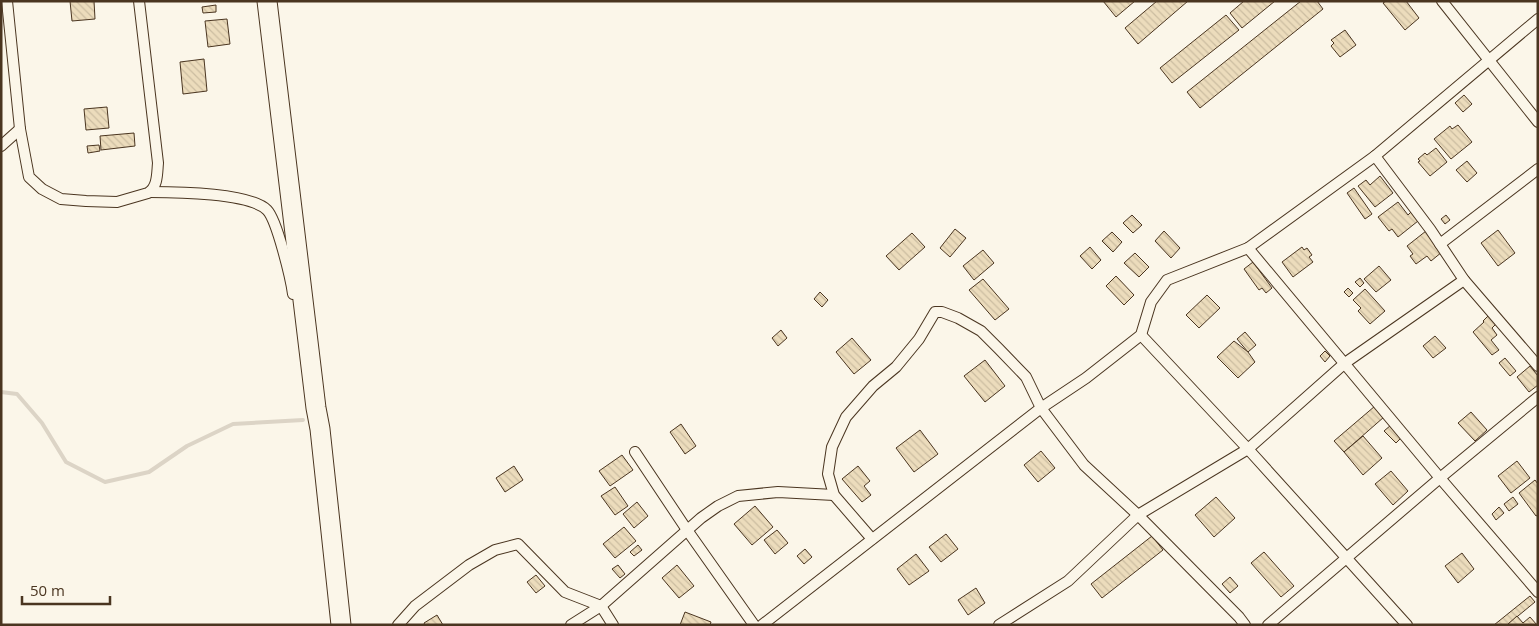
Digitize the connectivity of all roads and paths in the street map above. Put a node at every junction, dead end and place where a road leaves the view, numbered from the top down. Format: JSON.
{"nodes":[{"id":1,"x":7,"y":1,"type":"edge"},
{"id":2,"x":139,"y":1,"type":"edge"},
{"id":3,"x":267,"y":1,"type":"edge"},
{"id":4,"x":1442,"y":1,"type":"edge"},
{"id":5,"x":1538,"y":19,"type":"edge"},
{"id":6,"x":1489,"y":62,"type":"junction"},
{"id":7,"x":1538,"y":122,"type":"edge"},
{"id":8,"x":20,"y":129,"type":"junction"},
{"id":9,"x":1,"y":146,"type":"edge"},
{"id":10,"x":1375,"y":156,"type":"junction"},
{"id":11,"x":1538,"y":169,"type":"edge"},
{"id":12,"x":150,"y":192,"type":"junction"},
{"id":13,"x":1440,"y":244,"type":"junction"},
{"id":14,"x":1248,"y":248,"type":"junction"},
{"id":15,"x":1464,"y":280,"type":"junction"},
{"id":16,"x":1141,"y":335,"type":"junction"},
{"id":17,"x":1536,"y":359,"type":"edge"},
{"id":18,"x":1345,"y":363,"type":"junction"},
{"id":19,"x":314,"y":384,"type":"junction"},
{"id":20,"x":1538,"y":397,"type":"edge"},
{"id":21,"x":1041,"y":408,"type":"junction"},
{"id":22,"x":1248,"y":449,"type":"junction"},
{"id":23,"x":635,"y":452,"type":"dead end"},
{"id":24,"x":1440,"y":478,"type":"junction"},
{"id":25,"x":834,"y":495,"type":"junction"},
{"id":26,"x":1138,"y":515,"type":"junction"},
{"id":27,"x":687,"y":530,"type":"junction"},
{"id":28,"x":872,"y":539,"type":"junction"},
{"id":29,"x":1347,"y":559,"type":"junction"},
{"id":30,"x":1538,"y":592,"type":"edge"},
{"id":31,"x":601,"y":606,"type":"junction"},
{"id":32,"x":341,"y":625,"type":"edge"},
{"id":33,"x":398,"y":625,"type":"edge"},
{"id":34,"x":571,"y":625,"type":"edge"},
{"id":35,"x":613,"y":625,"type":"edge"},
{"id":36,"x":754,"y":625,"type":"edge"},
{"id":37,"x":762,"y":625,"type":"edge"},
{"id":38,"x":1000,"y":625,"type":"edge"},
{"id":39,"x":1245,"y":625,"type":"edge"},
{"id":40,"x":1268,"y":625,"type":"edge"},
{"id":41,"x":1407,"y":625,"type":"edge"}],
"edges":[{"from":1,"to":8,"type":"street"},
{"from":2,"to":12,"type":"street"},
{"from":3,"to":19,"type":"highway"},
{"from":4,"to":6,"type":"street"},
{"from":5,"to":6,"type":"street"},
{"from":6,"to":7,"type":"street"},
{"from":6,"to":10,"type":"street"},
{"from":8,"to":9,"type":"street"},
{"from":8,"to":12,"type":"street"},
{"from":10,"to":13,"type":"street"},
{"from":10,"to":14,"type":"street"},
{"from":11,"to":13,"type":"street"},
{"from":12,"to":19,"type":"street"},
{"from":13,"to":15,"type":"street"},
{"from":14,"to":16,"type":"street"},
{"from":14,"to":18,"type":"street"},
{"from":15,"to":17,"type":"street"},
{"from":15,"to":18,"type":"street"},
{"from":16,"to":21,"type":"street"},
{"from":16,"to":22,"type":"street"},
{"from":18,"to":22,"type":"street"},
{"from":18,"to":24,"type":"street"},
{"from":19,"to":32,"type":"highway"},
{"from":20,"to":24,"type":"street"},
{"from":21,"to":25,"type":"street"},
{"from":21,"to":26,"type":"street"},
{"from":21,"to":28,"type":"street"},
{"from":22,"to":26,"type":"street"},
{"from":22,"to":29,"type":"street"},
{"from":23,"to":27,"type":"street"},
{"from":24,"to":29,"type":"street"},
{"from":24,"to":30,"type":"street"},
{"from":25,"to":27,"type":"street"},
{"from":25,"to":28,"type":"street"},
{"from":26,"to":38,"type":"street"},
{"from":26,"to":39,"type":"street"},
{"from":27,"to":31,"type":"street"},
{"from":27,"to":36,"type":"street"},
{"from":28,"to":37,"type":"street"},
{"from":29,"to":40,"type":"street"},
{"from":29,"to":41,"type":"street"},
{"from":31,"to":33,"type":"street"},
{"from":31,"to":34,"type":"street"},
{"from":31,"to":35,"type":"street"}]}
